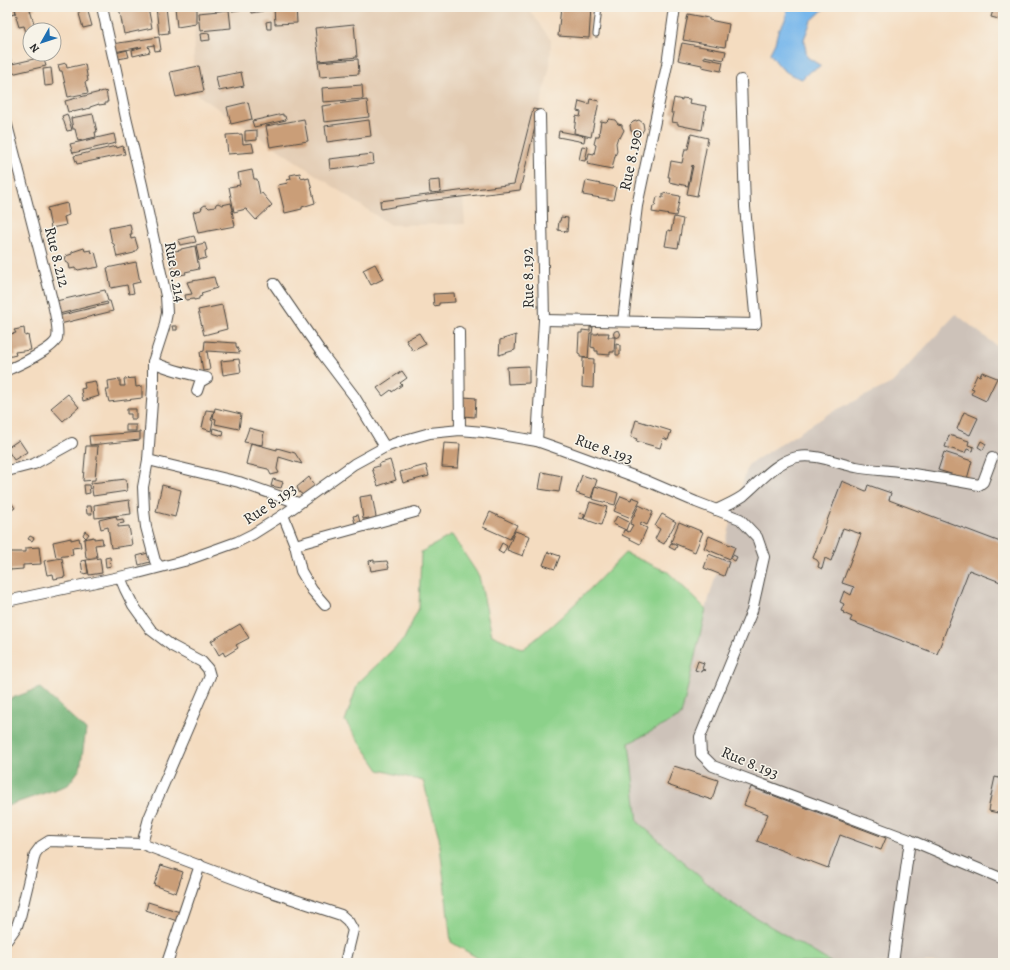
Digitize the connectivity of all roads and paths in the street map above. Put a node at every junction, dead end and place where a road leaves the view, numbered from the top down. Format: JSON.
{"nodes":[{"id":1,"x":102,"y":7,"type":"edge"},
{"id":2,"x":599,"y":7,"type":"edge"},
{"id":3,"x":675,"y":7,"type":"edge"},
{"id":4,"x":596,"y":34,"type":"dead end"},
{"id":5,"x":741,"y":80,"type":"dead end"},
{"id":6,"x":540,"y":115,"type":"dead end"},
{"id":7,"x":7,"y":125,"type":"edge"},
{"id":8,"x":274,"y":284,"type":"dead end"},
{"id":9,"x":544,"y":320,"type":"junction"},
{"id":10,"x":622,"y":321,"type":"junction"},
{"id":11,"x":459,"y":332,"type":"dead end"},
{"id":12,"x":153,"y":362,"type":"junction"},
{"id":13,"x":7,"y":370,"type":"edge"},
{"id":14,"x":197,"y":391,"type":"dead end"},
{"id":15,"x":460,"y":430,"type":"junction"},
{"id":16,"x":537,"y":441,"type":"junction"},
{"id":17,"x":72,"y":443,"type":"dead end"},
{"id":18,"x":385,"y":447,"type":"junction"},
{"id":19,"x":992,"y":458,"type":"dead end"},
{"id":20,"x":148,"y":460,"type":"junction"},
{"id":21,"x":7,"y":471,"type":"edge"},
{"id":22,"x":298,"y":503,"type":"junction"},
{"id":23,"x":716,"y":510,"type":"junction"},
{"id":24,"x":415,"y":512,"type":"dead end"},
{"id":25,"x":283,"y":515,"type":"junction"},
{"id":26,"x":295,"y":545,"type":"junction"},
{"id":27,"x":160,"y":567,"type":"junction"},
{"id":28,"x":120,"y":577,"type":"junction"},
{"id":29,"x":7,"y":601,"type":"edge"},
{"id":30,"x":325,"y":605,"type":"dead end"},
{"id":31,"x":910,"y":840,"type":"junction"},
{"id":32,"x":142,"y":844,"type":"junction"},
{"id":33,"x":200,"y":865,"type":"junction"},
{"id":34,"x":1003,"y":879,"type":"edge"},
{"id":35,"x":7,"y":940,"type":"edge"},
{"id":36,"x":167,"y":963,"type":"edge"},
{"id":37,"x":345,"y":963,"type":"edge"},
{"id":38,"x":893,"y":963,"type":"edge"}],
"edges":[{"from":1,"to":12,"type":"street","name":"Rue 8.214"},
{"from":2,"to":4,"type":"lane"},
{"from":3,"to":10,"type":"street","name":"Rue 8.190"},
{"from":5,"to":10,"type":"street"},
{"from":6,"to":9,"type":"street","name":"Rue 8.192"},
{"from":7,"to":13,"type":"street","name":"Rue 8.212"},
{"from":8,"to":18,"type":"street"},
{"from":9,"to":10,"type":"street"},
{"from":9,"to":16,"type":"street","name":"Rue 8.192"},
{"from":11,"to":15,"type":"street"},
{"from":12,"to":14,"type":"street"},
{"from":12,"to":20,"type":"street","name":"Rue 8.214"},
{"from":15,"to":16,"type":"street","name":"Rue 8.193"},
{"from":15,"to":18,"type":"street","name":"Rue 8.193"},
{"from":16,"to":23,"type":"street","name":"Rue 8.193"},
{"from":17,"to":21,"type":"street"},
{"from":18,"to":22,"type":"street","name":"Rue 8.193"},
{"from":19,"to":23,"type":"street"},
{"from":20,"to":22,"type":"street"},
{"from":20,"to":27,"type":"street","name":"Rue 8.214"},
{"from":22,"to":25,"type":"street","name":"Rue 8.193"},
{"from":23,"to":31,"type":"street","name":"Rue 8.193"},
{"from":24,"to":26,"type":"street"},
{"from":25,"to":26,"type":"street"},
{"from":25,"to":27,"type":"street","name":"Rue 8.193"},
{"from":26,"to":30,"type":"street"},
{"from":27,"to":28,"type":"street","name":"Rue 8.193"},
{"from":28,"to":29,"type":"street","name":"Rue 8.193"},
{"from":28,"to":32,"type":"street"},
{"from":31,"to":34,"type":"street","name":"Rue 8.193"},
{"from":31,"to":38,"type":"street"},
{"from":32,"to":33,"type":"street"},
{"from":32,"to":35,"type":"street"},
{"from":33,"to":36,"type":"street"},
{"from":33,"to":37,"type":"street"}]}
